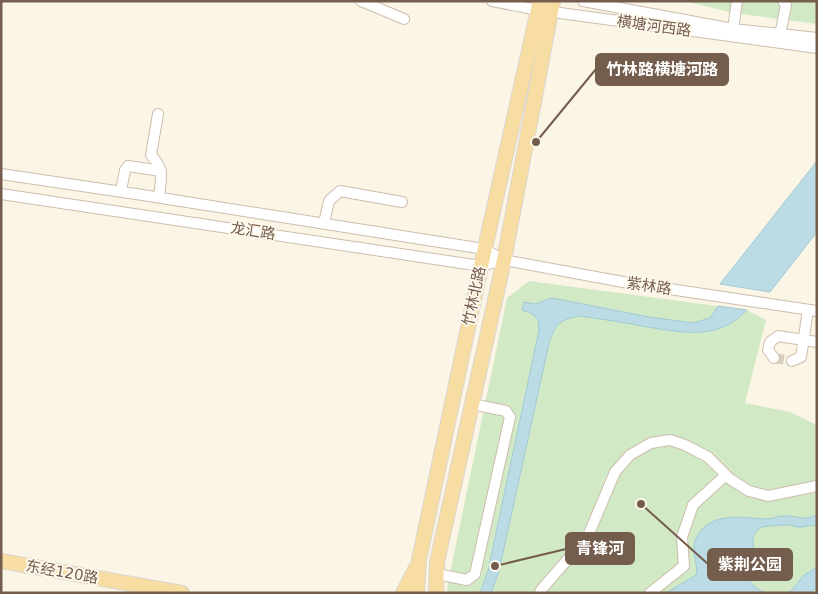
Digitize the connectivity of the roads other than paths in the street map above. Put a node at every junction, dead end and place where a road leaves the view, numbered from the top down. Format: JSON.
{"nodes":[{"id":1,"x":361,"y":1,"type":"edge"},
{"id":2,"x":492,"y":1,"type":"edge"},
{"id":3,"x":583,"y":1,"type":"edge"},
{"id":4,"x":737,"y":1,"type":"edge"},
{"id":5,"x":783,"y":1,"type":"edge"},
{"id":6,"x":546,"y":6,"type":"edge"},
{"id":7,"x":404,"y":19,"type":"dead end"},
{"id":8,"x":733,"y":28,"type":"junction"},
{"id":9,"x":780,"y":35,"type":"junction"},
{"id":10,"x":817,"y":38,"type":"edge"},
{"id":11,"x":817,"y":48,"type":"edge"},
{"id":12,"x":158,"y":114,"type":"dead end"},
{"id":13,"x":161,"y":171,"type":"junction"},
{"id":14,"x":1,"y":174,"type":"edge"},
{"id":15,"x":121,"y":192,"type":"junction"},
{"id":16,"x":1,"y":194,"type":"edge"},
{"id":17,"x":159,"y":197,"type":"junction"},
{"id":18,"x":402,"y":202,"type":"dead end"},
{"id":19,"x":324,"y":223,"type":"junction"},
{"id":20,"x":484,"y":249,"type":"junction"},
{"id":21,"x":504,"y":260,"type":"junction"},
{"id":22,"x":481,"y":266,"type":"junction"},
{"id":23,"x":812,"y":311,"type":"edge"},
{"id":24,"x":804,"y":340,"type":"junction"},
{"id":25,"x":817,"y":342,"type":"edge"},
{"id":26,"x":774,"y":358,"type":"dead end"},
{"id":27,"x":792,"y":361,"type":"dead end"},
{"id":28,"x":472,"y":404,"type":"junction"},
{"id":29,"x":726,"y":475,"type":"junction"},
{"id":30,"x":817,"y":486,"type":"edge"},
{"id":31,"x":428,"y":517,"type":"junction"},
{"id":32,"x":1,"y":562,"type":"edge"},
{"id":33,"x":437,"y":574,"type":"junction"},
{"id":34,"x":182,"y":593,"type":"edge"},
{"id":35,"x":402,"y":593,"type":"edge"},
{"id":36,"x":417,"y":593,"type":"edge"},
{"id":37,"x":436,"y":593,"type":"edge"},
{"id":38,"x":540,"y":593,"type":"edge"},
{"id":39,"x":650,"y":593,"type":"edge"}],
"edges":[{"from":1,"to":7,"type":"street"},
{"from":2,"to":6,"type":"street","name":"横塘河西路"},
{"from":3,"to":8,"type":"street","name":"横塘河西路"},
{"from":4,"to":8,"type":"street"},
{"from":5,"to":9,"type":"street"},
{"from":6,"to":11,"type":"street","name":"横塘河西路"},
{"from":6,"to":20,"type":"main road","name":"竹林北路"},
{"from":6,"to":21,"type":"main road","name":"竹林北路"},
{"from":8,"to":9,"type":"street","name":"横塘河西路"},
{"from":9,"to":10,"type":"street","name":"横塘河西路"},
{"from":12,"to":13,"type":"street"},
{"from":13,"to":15,"type":"street"},
{"from":13,"to":17,"type":"street"},
{"from":14,"to":15,"type":"street","name":"龙汇路"},
{"from":15,"to":17,"type":"street","name":"龙汇路"},
{"from":16,"to":22,"type":"street","name":"龙汇路"},
{"from":17,"to":19,"type":"street","name":"龙汇路"},
{"from":18,"to":19,"type":"street"},
{"from":19,"to":20,"type":"street","name":"龙汇路"},
{"from":20,"to":21,"type":"street","name":"紫林路"},
{"from":20,"to":22,"type":"main road","name":"竹林北路"},
{"from":21,"to":22,"type":"street","name":"龙汇路"},
{"from":21,"to":23,"type":"street","name":"紫林路"},
{"from":21,"to":28,"type":"main road","name":"竹林北路"},
{"from":22,"to":31,"type":"main road","name":"竹林北路"},
{"from":23,"to":24,"type":"street"},
{"from":24,"to":25,"type":"street"},
{"from":24,"to":26,"type":"street"},
{"from":24,"to":27,"type":"street"},
{"from":28,"to":33,"type":"main road","name":"竹林北路"},
{"from":28,"to":33,"type":"street"},
{"from":29,"to":30,"type":"street"},
{"from":29,"to":38,"type":"street"},
{"from":29,"to":39,"type":"street"},
{"from":31,"to":35,"type":"main road"},
{"from":31,"to":36,"type":"main road","name":"竹林北路"},
{"from":32,"to":34,"type":"main road","name":"东经120路"},
{"from":33,"to":37,"type":"main road","name":"竹林北路"}]}
